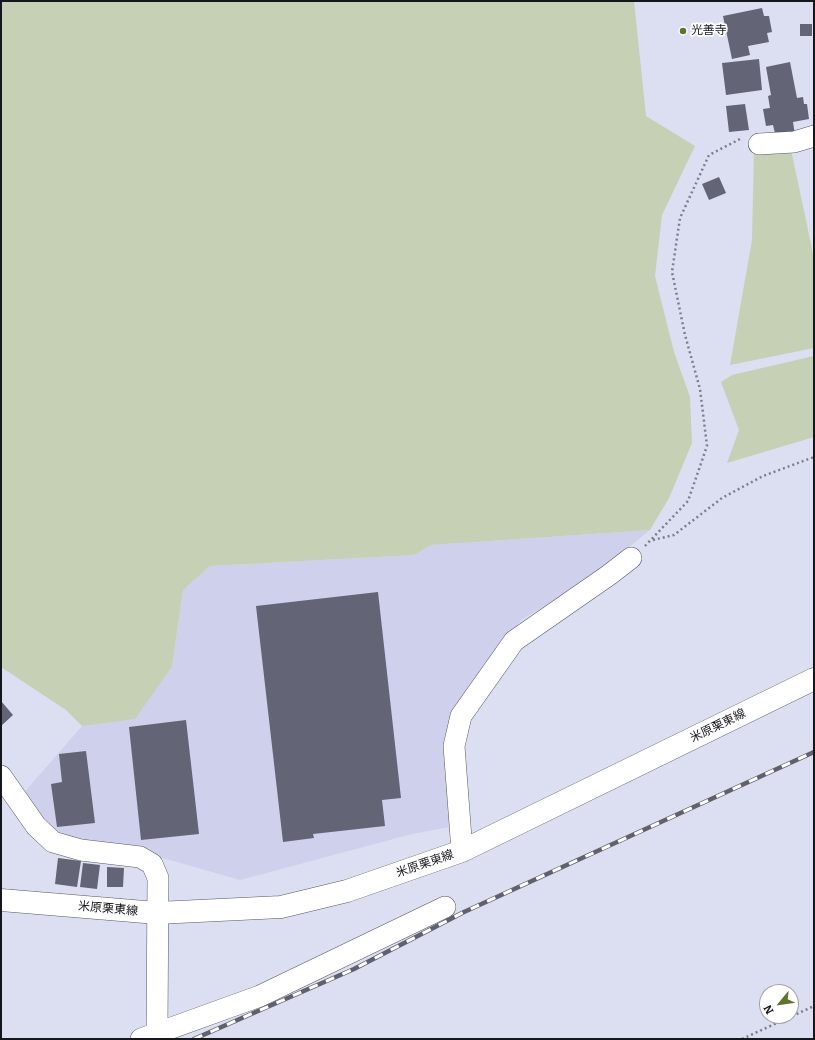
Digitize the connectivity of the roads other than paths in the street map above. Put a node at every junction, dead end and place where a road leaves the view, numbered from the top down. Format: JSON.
{"nodes":[{"id":1,"x":814,"y":136,"type":"edge"},
{"id":2,"x":759,"y":144,"type":"road end"},
{"id":3,"x":631,"y":558,"type":"road end"},
{"id":4,"x":814,"y":679,"type":"edge"},
{"id":5,"x":1,"y":776,"type":"edge"},
{"id":6,"x":462,"y":851,"type":"junction"},
{"id":7,"x":1,"y":900,"type":"edge"},
{"id":8,"x":445,"y":907,"type":"dead end"},
{"id":9,"x":157,"y":913,"type":"junction"},
{"id":10,"x":149,"y":1036,"type":"edge"}],
"edges":[{"from":1,"to":2,"type":"street"},
{"from":3,"to":6,"type":"street"},
{"from":4,"to":6,"type":"main road","name":"米原栗東線"},
{"from":5,"to":9,"type":"street"},
{"from":6,"to":9,"type":"main road","name":"米原栗東線"},
{"from":7,"to":9,"type":"main road","name":"米原栗東線"},
{"from":8,"to":10,"type":"street"},
{"from":9,"to":10,"type":"street"}]}
